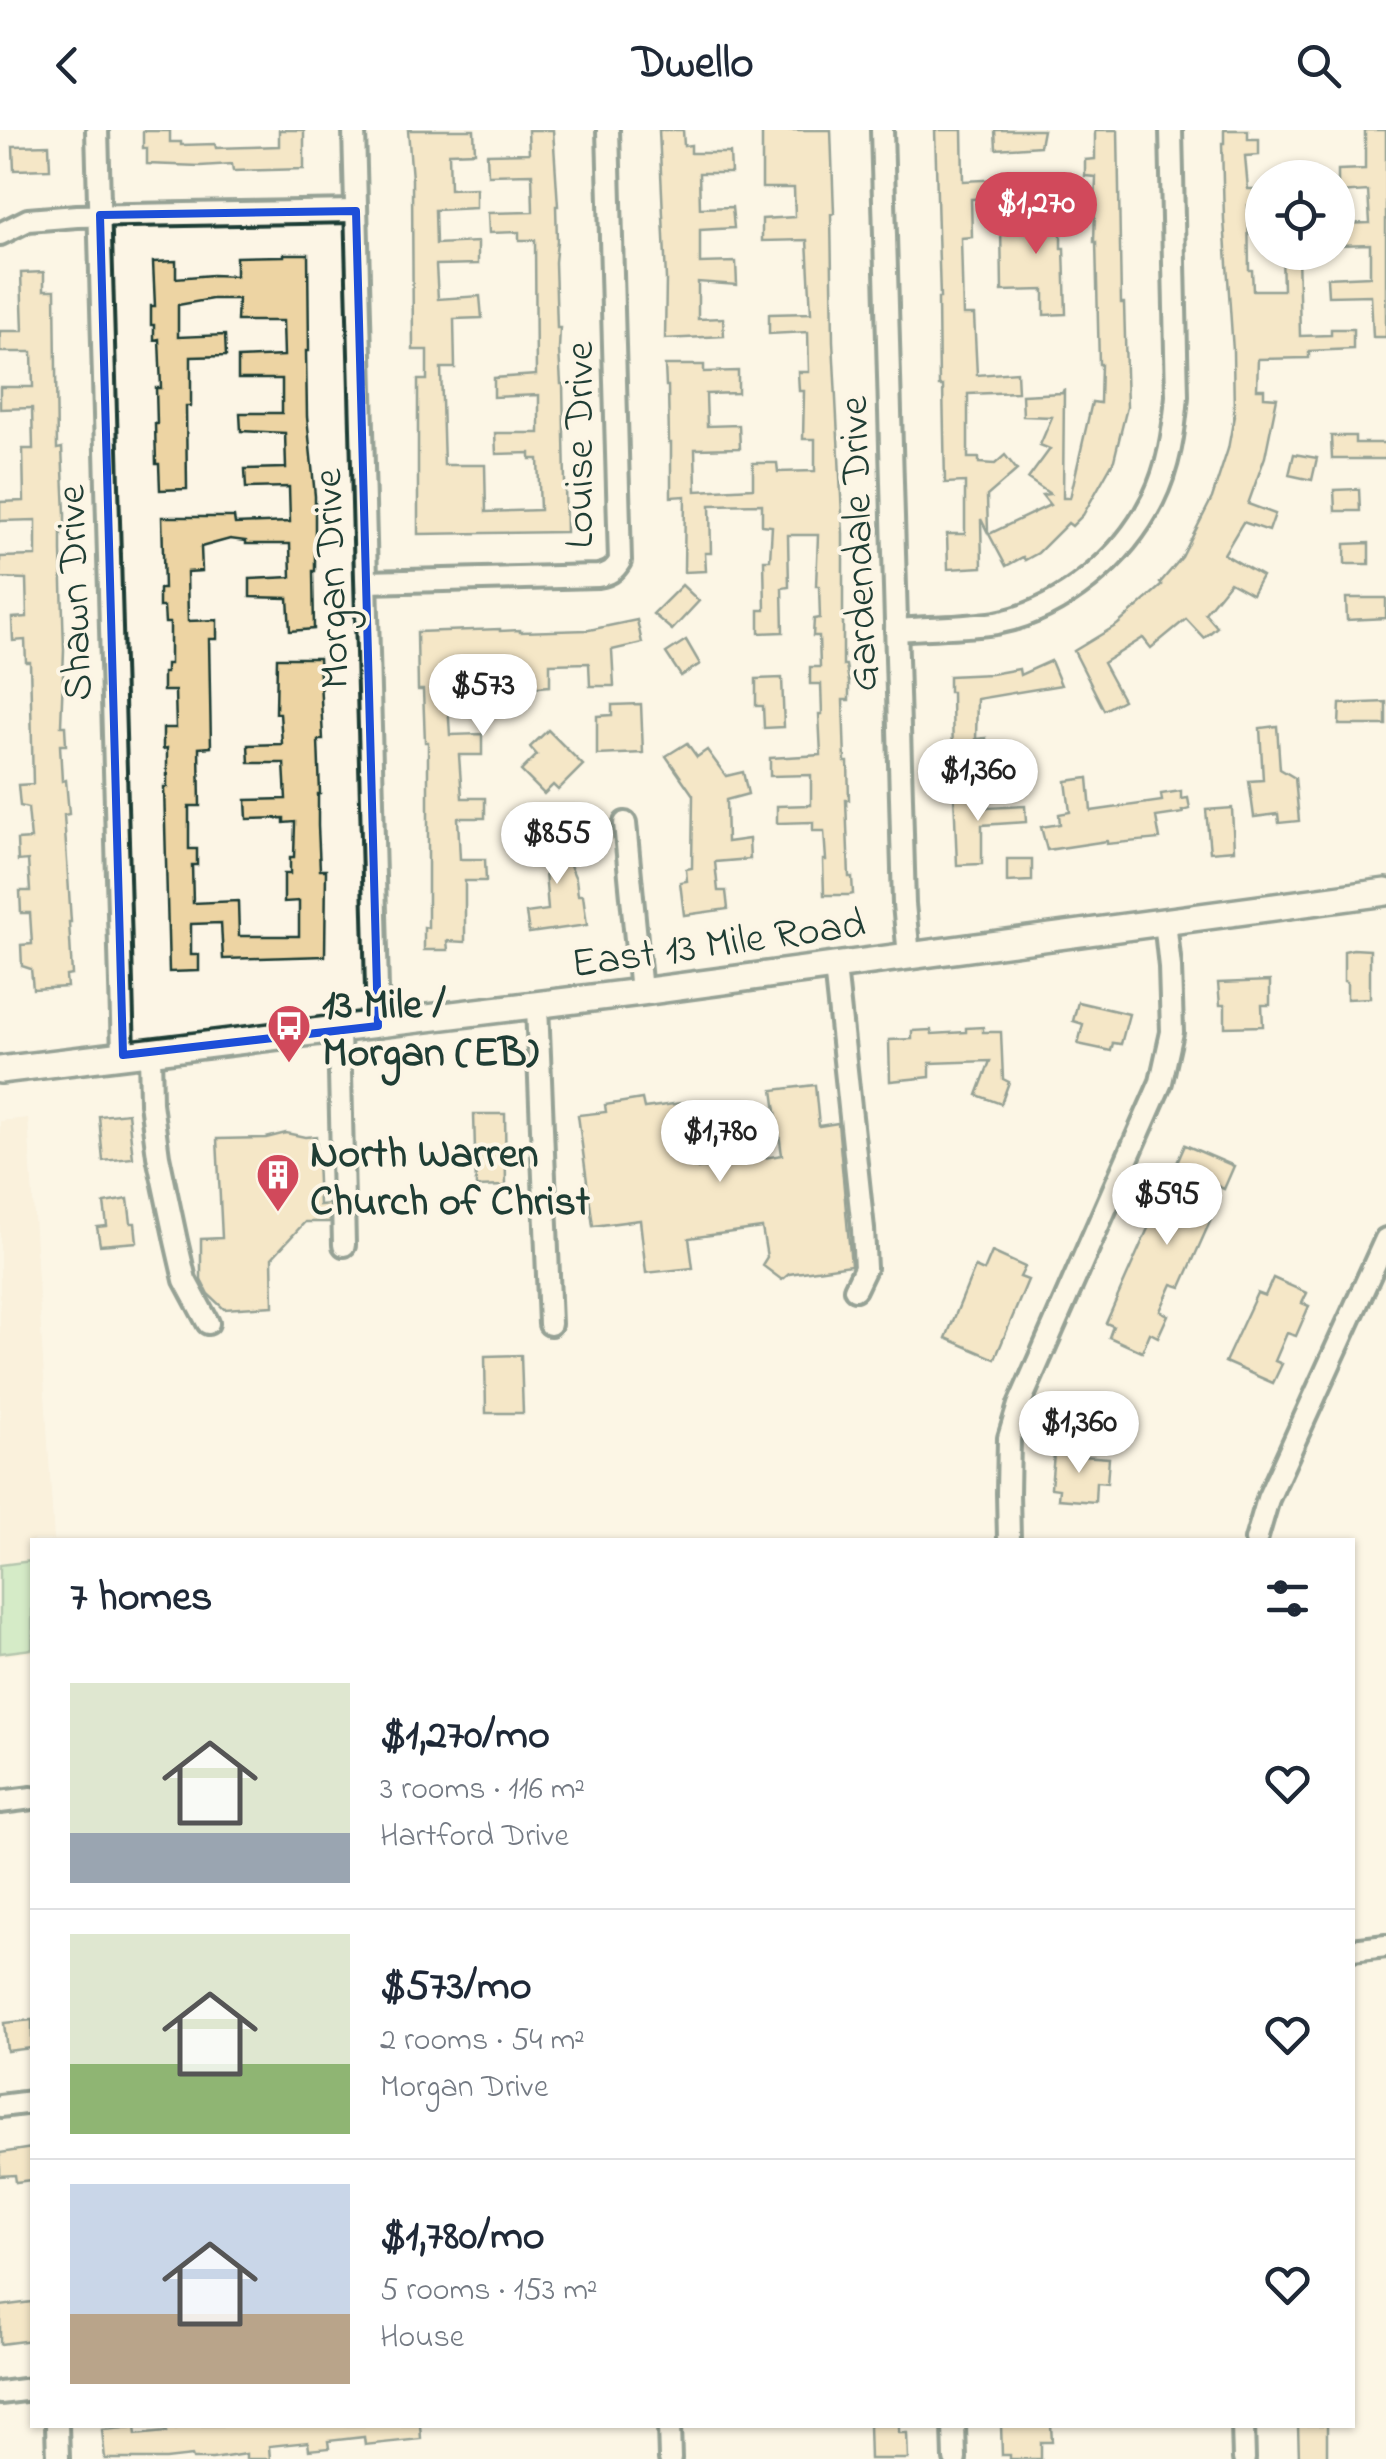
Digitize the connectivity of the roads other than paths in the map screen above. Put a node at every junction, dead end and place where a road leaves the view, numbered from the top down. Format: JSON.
{"nodes":[{"id":1,"x":96,"y":130,"type":"edge"},
{"id":2,"x":354,"y":130,"type":"edge"},
{"id":3,"x":608,"y":130,"type":"edge"},
{"id":4,"x":882,"y":130,"type":"edge"},
{"id":5,"x":1172,"y":130,"type":"edge"},
{"id":6,"x":356,"y":212,"type":"junction"},
{"id":7,"x":100,"y":215,"type":"junction"},
{"id":8,"x":0,"y":234,"type":"edge"},
{"id":9,"x":367,"y":582,"type":"junction"},
{"id":10,"x":896,"y":630,"type":"junction"},
{"id":11,"x":625,"y":823,"type":"dead end"},
{"id":12,"x":1386,"y":892,"type":"edge"},
{"id":13,"x":1165,"y":921,"type":"junction"},
{"id":14,"x":909,"y":956,"type":"junction"},
{"id":15,"x":834,"y":967,"type":"junction"},
{"id":16,"x":642,"y":992,"type":"junction"},
{"id":17,"x":537,"y":1006,"type":"junction"},
{"id":18,"x":378,"y":1026,"type":"junction"},
{"id":19,"x":339,"y":1030,"type":"junction"},
{"id":20,"x":150,"y":1052,"type":"junction"},
{"id":21,"x":122,"y":1055,"type":"junction"},
{"id":22,"x":0,"y":1070,"type":"edge"},
{"id":23,"x":1386,"y":1239,"type":"edge"},
{"id":24,"x":344,"y":1244,"type":"dead end"},
{"id":25,"x":855,"y":1289,"type":"dead end"},
{"id":26,"x":208,"y":1322,"type":"dead end"},
{"id":27,"x":550,"y":1324,"type":"dead end"},
{"id":28,"x":1010,"y":1538,"type":"edge"},
{"id":29,"x":1257,"y":1538,"type":"edge"},
{"id":30,"x":30,"y":1798,"type":"edge"},
{"id":31,"x":0,"y":1802,"type":"edge"},
{"id":32,"x":1386,"y":1946,"type":"edge"},
{"id":33,"x":1355,"y":1950,"type":"edge"},
{"id":34,"x":30,"y":2102,"type":"edge"},
{"id":35,"x":0,"y":2106,"type":"edge"},
{"id":36,"x":30,"y":2390,"type":"edge"},
{"id":37,"x":0,"y":2393,"type":"edge"},
{"id":38,"x":56,"y":2428,"type":"edge"},
{"id":39,"x":669,"y":2428,"type":"edge"},
{"id":40,"x":954,"y":2428,"type":"edge"},
{"id":41,"x":1243,"y":2428,"type":"edge"},
{"id":42,"x":58,"y":2459,"type":"edge"},
{"id":43,"x":670,"y":2459,"type":"edge"},
{"id":44,"x":955,"y":2459,"type":"edge"},
{"id":45,"x":1244,"y":2459,"type":"edge"}],
"edges":[{"from":1,"to":7,"type":"street","name":"Shawn Drive"},
{"from":2,"to":6,"type":"street","name":"Morgan Drive"},
{"from":3,"to":9,"type":"street","name":"Louise Drive"},
{"from":4,"to":10,"type":"street","name":"Gardendale Drive"},
{"from":5,"to":10,"type":"street"},
{"from":6,"to":7,"type":"street"},
{"from":6,"to":9,"type":"street","name":"Morgan Drive"},
{"from":7,"to":8,"type":"street"},
{"from":7,"to":21,"type":"street","name":"Shawn Drive"},
{"from":9,"to":18,"type":"street","name":"Morgan Drive"},
{"from":10,"to":14,"type":"street","name":"Gardendale Drive"},
{"from":11,"to":16,"type":"street"},
{"from":12,"to":13,"type":"main road","name":"East 13 Mile Road"},
{"from":13,"to":14,"type":"main road","name":"East 13 Mile Road"},
{"from":13,"to":28,"type":"street"},
{"from":14,"to":15,"type":"main road","name":"East 13 Mile Road"},
{"from":15,"to":16,"type":"main road","name":"East 13 Mile Road"},
{"from":15,"to":25,"type":"street"},
{"from":16,"to":17,"type":"main road","name":"East 13 Mile Road"},
{"from":17,"to":18,"type":"main road","name":"East 13 Mile Road"},
{"from":17,"to":27,"type":"street"},
{"from":18,"to":19,"type":"main road","name":"East 13 Mile Road"},
{"from":19,"to":20,"type":"main road","name":"East 13 Mile Road"},
{"from":19,"to":24,"type":"street"},
{"from":20,"to":21,"type":"main road","name":"East 13 Mile Road"},
{"from":20,"to":26,"type":"street"},
{"from":21,"to":22,"type":"main road","name":"East 13 Mile Road"},
{"from":23,"to":29,"type":"street"},
{"from":30,"to":31,"type":"street"},
{"from":32,"to":33,"type":"street"},
{"from":34,"to":35,"type":"street"},
{"from":36,"to":37,"type":"street"},
{"from":38,"to":42,"type":"street"},
{"from":39,"to":43,"type":"street"},
{"from":40,"to":44,"type":"street"},
{"from":41,"to":45,"type":"street"}]}
